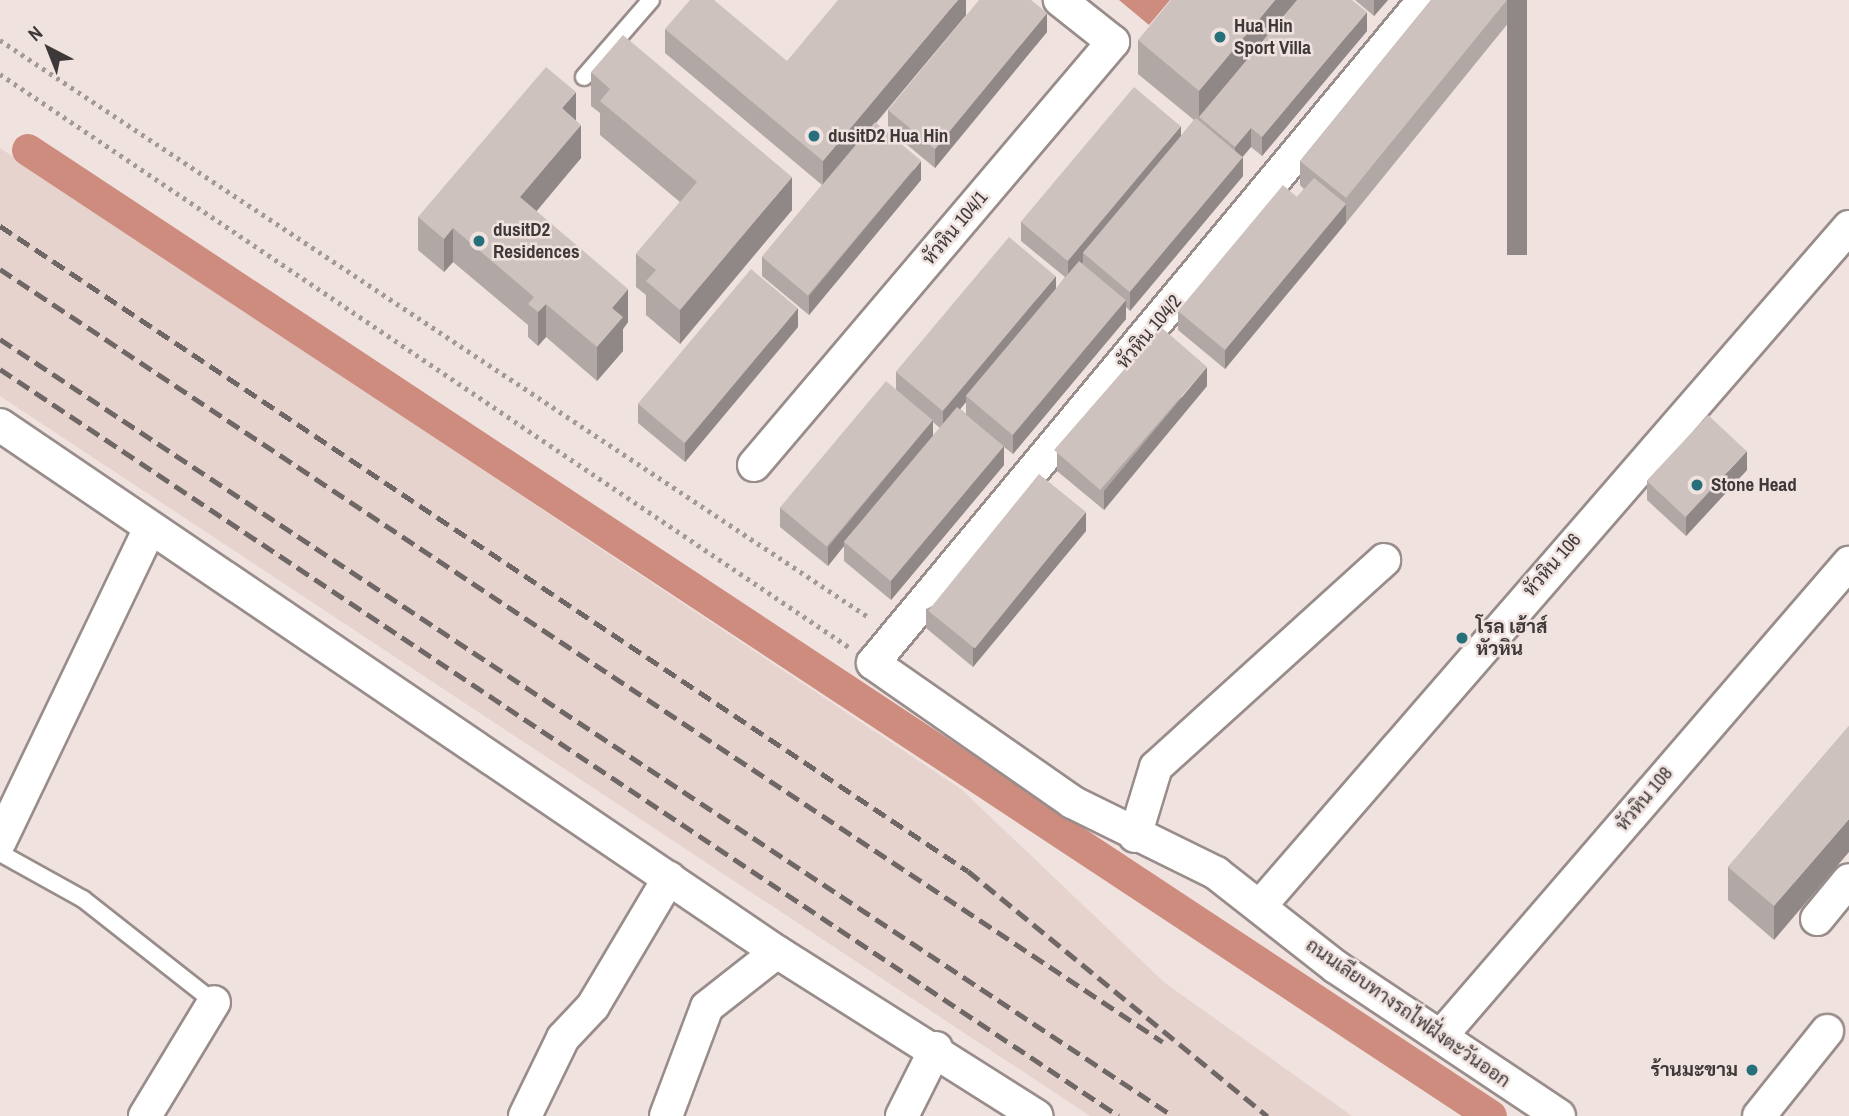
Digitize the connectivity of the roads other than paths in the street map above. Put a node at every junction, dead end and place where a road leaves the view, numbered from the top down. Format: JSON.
{"nodes":[{"id":1,"x":651,"y":0,"type":"edge"},
{"id":2,"x":1060,"y":0,"type":"edge"},
{"id":3,"x":1424,"y":0,"type":"edge"},
{"id":4,"x":584,"y":77,"type":"dead end"},
{"id":5,"x":1849,"y":227,"type":"edge"},
{"id":6,"x":0,"y":425,"type":"edge"},
{"id":7,"x":754,"y":465,"type":"dead end"},
{"id":8,"x":150,"y":528,"type":"junction"},
{"id":9,"x":1384,"y":560,"type":"dead end"},
{"id":10,"x":1849,"y":563,"type":"edge"},
{"id":11,"x":873,"y":663,"type":"joint"},
{"id":12,"x":1135,"y":836,"type":"junction"},
{"id":13,"x":0,"y":841,"type":"edge"},
{"id":14,"x":0,"y":853,"type":"edge"},
{"id":15,"x":669,"y":878,"type":"junction"},
{"id":16,"x":1849,"y":880,"type":"edge"},
{"id":17,"x":1260,"y":906,"type":"junction"},
{"id":18,"x":1817,"y":919,"type":"dead end"},
{"id":19,"x":777,"y":952,"type":"junction"},
{"id":20,"x":214,"y":1002,"type":"joint"},
{"id":21,"x":1827,"y":1031,"type":"dead end"},
{"id":22,"x":1441,"y":1037,"type":"junction"},
{"id":23,"x":936,"y":1048,"type":"junction"},
{"id":24,"x":145,"y":1116,"type":"edge"},
{"id":25,"x":525,"y":1116,"type":"edge"},
{"id":26,"x":666,"y":1116,"type":"edge"},
{"id":27,"x":902,"y":1116,"type":"edge"},
{"id":28,"x":1036,"y":1116,"type":"edge"},
{"id":29,"x":1559,"y":1116,"type":"edge"},
{"id":30,"x":1759,"y":1116,"type":"edge"}],
"edges":[{"from":1,"to":4,"type":"lane"},
{"from":2,"to":7,"type":"street","name":"หัวหิน 104/1"},
{"from":3,"to":11,"type":"street","name":"หัวหิน 104/2"},
{"from":5,"to":17,"type":"street","name":"หัวหิน 106"},
{"from":6,"to":8,"type":"street"},
{"from":8,"to":13,"type":"street"},
{"from":8,"to":15,"type":"street"},
{"from":9,"to":12,"type":"street"},
{"from":10,"to":22,"type":"street","name":"หัวหิน 108"},
{"from":11,"to":12,"type":"street","name":"ถนนเลียบทางรถไฟฝั่งตะวันออก"},
{"from":12,"to":17,"type":"street","name":"ถนนเลียบทางรถไฟฝั่งตะวันออก"},
{"from":14,"to":20,"type":"lane"},
{"from":15,"to":19,"type":"street"},
{"from":15,"to":25,"type":"street"},
{"from":16,"to":18,"type":"street"},
{"from":17,"to":22,"type":"street","name":"ถนนเลียบทางรถไฟฝั่งตะวันออก"},
{"from":19,"to":23,"type":"street"},
{"from":19,"to":26,"type":"street"},
{"from":20,"to":24,"type":"street"},
{"from":21,"to":30,"type":"street"},
{"from":22,"to":29,"type":"street","name":"ถนนเลียบทางรถไฟฝั่งตะวันออก"},
{"from":23,"to":27,"type":"street"},
{"from":23,"to":28,"type":"street"}]}
